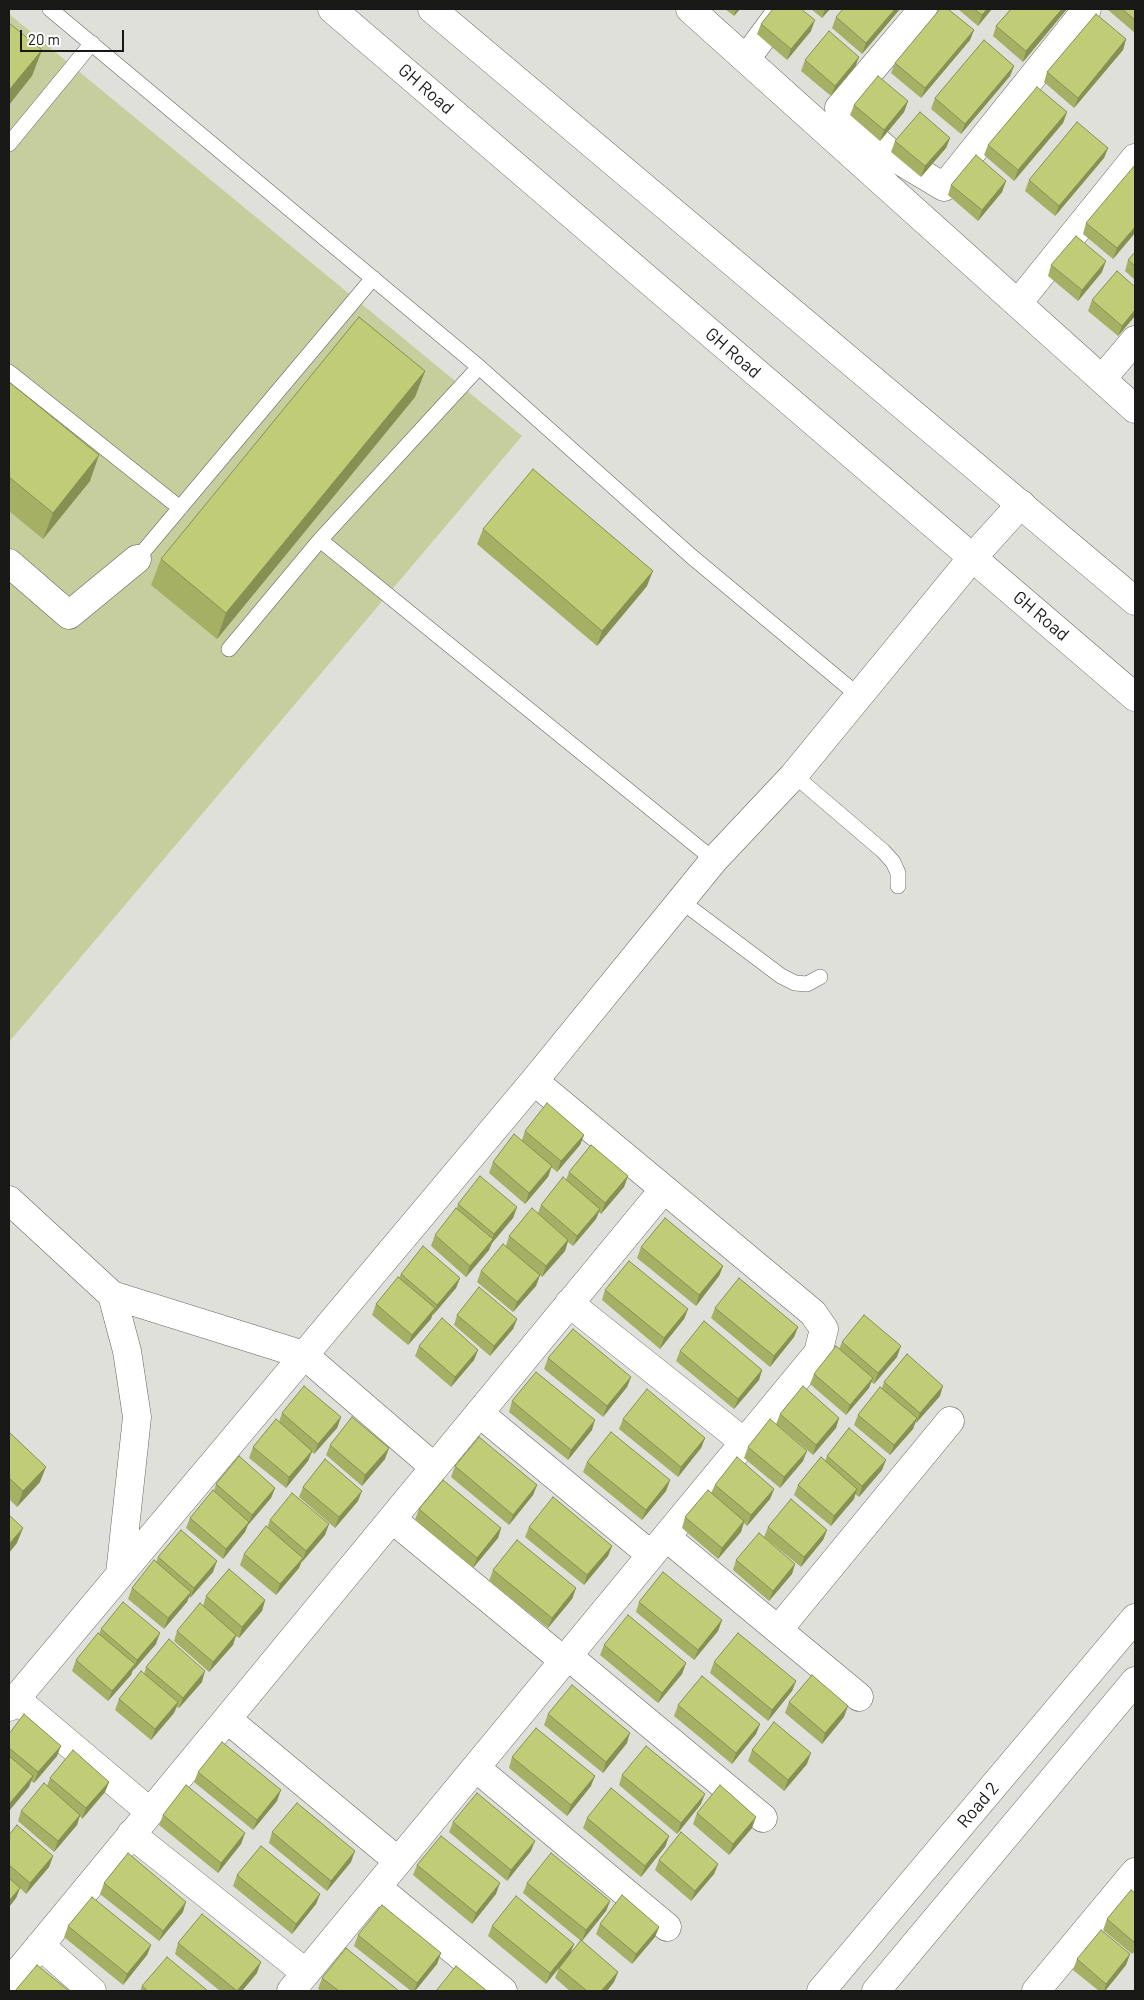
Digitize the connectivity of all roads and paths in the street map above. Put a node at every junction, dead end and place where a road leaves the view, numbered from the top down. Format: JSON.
{"nodes":[{"id":1,"x":50,"y":9,"type":"edge"},
{"id":2,"x":332,"y":9,"type":"edge"},
{"id":3,"x":432,"y":9,"type":"edge"},
{"id":4,"x":690,"y":9,"type":"edge"},
{"id":5,"x":783,"y":9,"type":"edge"},
{"id":6,"x":923,"y":9,"type":"edge"},
{"id":7,"x":1087,"y":9,"type":"edge"},
{"id":8,"x":92,"y":43,"type":"junction"},
{"id":9,"x":746,"y":60,"type":"junction"},
{"id":10,"x":9,"y":144,"type":"edge"},
{"id":11,"x":1135,"y":158,"type":"edge"},
{"id":12,"x":374,"y":278,"type":"junction"},
{"id":13,"x":1018,"y":303,"type":"junction"},
{"id":14,"x":1135,"y":340,"type":"edge"},
{"id":15,"x":479,"y":366,"type":"junction"},
{"id":16,"x":9,"y":372,"type":"edge"},
{"id":17,"x":1102,"y":379,"type":"junction"},
{"id":18,"x":1135,"y":409,"type":"edge"},
{"id":19,"x":1021,"y":504,"type":"junction"},
{"id":20,"x":180,"y":508,"type":"junction"},
{"id":21,"x":320,"y":540,"type":"junction"},
{"id":22,"x":972,"y":558,"type":"junction"},
{"id":23,"x":137,"y":559,"type":"joint"},
{"id":24,"x":9,"y":563,"type":"edge"},
{"id":25,"x":1135,"y":601,"type":"edge"},
{"id":26,"x":229,"y":650,"type":"edge"},
{"id":27,"x":859,"y":696,"type":"junction"},
{"id":28,"x":1135,"y":697,"type":"edge"},
{"id":29,"x":794,"y":775,"type":"junction"},
{"id":30,"x":714,"y":860,"type":"junction"},
{"id":31,"x":898,"y":886,"type":"dead end"},
{"id":32,"x":681,"y":901,"type":"junction"},
{"id":33,"x":820,"y":977,"type":"dead end"},
{"id":34,"x":534,"y":1081,"type":"junction"},
{"id":35,"x":664,"y":1189,"type":"junction"},
{"id":36,"x":9,"y":1200,"type":"edge"},
{"id":37,"x":112,"y":1295,"type":"junction"},
{"id":38,"x":569,"y":1304,"type":"junction"},
{"id":39,"x":304,"y":1355,"type":"junction"},
{"id":40,"x":478,"y":1413,"type":"junction"},
{"id":41,"x":950,"y":1421,"type":"dead end"},
{"id":42,"x":744,"y":1442,"type":"junction"},
{"id":43,"x":434,"y":1467,"type":"junction"},
{"id":44,"x":392,"y":1519,"type":"junction"},
{"id":45,"x":658,"y":1546,"type":"junction"},
{"id":46,"x":120,"y":1574,"type":"junction"},
{"id":47,"x":1135,"y":1618,"type":"edge"},
{"id":48,"x":778,"y":1630,"type":"junction"},
{"id":49,"x":566,"y":1659,"type":"junction"},
{"id":50,"x":1135,"y":1681,"type":"edge"},
{"id":51,"x":859,"y":1697,"type":"dead end"},
{"id":52,"x":12,"y":1703,"type":"edge"},
{"id":53,"x":227,"y":1719,"type":"junction"},
{"id":54,"x":476,"y":1768,"type":"junction"},
{"id":55,"x":150,"y":1812,"type":"junction"},
{"id":56,"x":763,"y":1818,"type":"dead end"},
{"id":57,"x":131,"y":1834,"type":"junction"},
{"id":58,"x":398,"y":1861,"type":"junction"},
{"id":59,"x":1134,"y":1876,"type":"edge"},
{"id":60,"x":378,"y":1887,"type":"junction"},
{"id":61,"x":667,"y":1927,"type":"dead end"},
{"id":62,"x":40,"y":1945,"type":"junction"},
{"id":63,"x":299,"y":1982,"type":"edge"},
{"id":64,"x":9,"y":1983,"type":"edge"},
{"id":65,"x":1042,"y":1989,"type":"edge"},
{"id":66,"x":92,"y":1991,"type":"edge"},
{"id":67,"x":503,"y":1991,"type":"edge"},
{"id":68,"x":821,"y":1991,"type":"edge"},
{"id":69,"x":876,"y":1991,"type":"edge"}],
"edges":[{"from":1,"to":8,"type":"lane"},
{"from":2,"to":22,"type":"street","name":"GH Road"},
{"from":3,"to":19,"type":"street"},
{"from":4,"to":9,"type":"street"},
{"from":5,"to":9,"type":"street"},
{"from":6,"to":7,"type":"street"},
{"from":8,"to":10,"type":"lane"},
{"from":8,"to":12,"type":"lane"},
{"from":9,"to":13,"type":"street"},
{"from":11,"to":13,"type":"street"},
{"from":12,"to":15,"type":"lane"},
{"from":12,"to":20,"type":"lane"},
{"from":13,"to":17,"type":"street"},
{"from":14,"to":17,"type":"street"},
{"from":15,"to":21,"type":"lane"},
{"from":15,"to":27,"type":"lane"},
{"from":16,"to":20,"type":"lane"},
{"from":17,"to":18,"type":"street"},
{"from":19,"to":22,"type":"street"},
{"from":19,"to":25,"type":"street"},
{"from":20,"to":23,"type":"lane"},
{"from":21,"to":26,"type":"lane"},
{"from":21,"to":30,"type":"lane"},
{"from":22,"to":27,"type":"street"},
{"from":22,"to":28,"type":"street","name":"GH Road"},
{"from":23,"to":24,"type":"street"},
{"from":27,"to":29,"type":"street"},
{"from":29,"to":30,"type":"street"},
{"from":29,"to":31,"type":"lane"},
{"from":30,"to":32,"type":"street"},
{"from":32,"to":33,"type":"lane"},
{"from":32,"to":34,"type":"street"},
{"from":34,"to":35,"type":"street"},
{"from":34,"to":39,"type":"street"},
{"from":35,"to":38,"type":"street"},
{"from":35,"to":42,"type":"street"},
{"from":36,"to":37,"type":"street"},
{"from":37,"to":39,"type":"street"},
{"from":37,"to":46,"type":"street"},
{"from":38,"to":40,"type":"street"},
{"from":38,"to":42,"type":"street"},
{"from":39,"to":43,"type":"street"},
{"from":39,"to":46,"type":"street"},
{"from":40,"to":43,"type":"street"},
{"from":40,"to":45,"type":"street"},
{"from":41,"to":48,"type":"street"},
{"from":42,"to":45,"type":"street"},
{"from":43,"to":44,"type":"street"},
{"from":44,"to":49,"type":"street"},
{"from":44,"to":53,"type":"street"},
{"from":45,"to":48,"type":"street"},
{"from":45,"to":49,"type":"street"},
{"from":46,"to":52,"type":"street"},
{"from":47,"to":68,"type":"street","name":"Road 2"},
{"from":48,"to":51,"type":"street"},
{"from":49,"to":54,"type":"street"},
{"from":49,"to":56,"type":"street"},
{"from":50,"to":69,"type":"street"},
{"from":52,"to":55,"type":"street"},
{"from":53,"to":55,"type":"street"},
{"from":53,"to":58,"type":"street"},
{"from":54,"to":58,"type":"street"},
{"from":54,"to":61,"type":"street"},
{"from":55,"to":57,"type":"street"},
{"from":57,"to":62,"type":"street"},
{"from":57,"to":63,"type":"street"},
{"from":58,"to":60,"type":"street"},
{"from":59,"to":65,"type":"street"},
{"from":60,"to":63,"type":"street"},
{"from":60,"to":67,"type":"street"},
{"from":62,"to":64,"type":"street"},
{"from":62,"to":66,"type":"street"}]}
